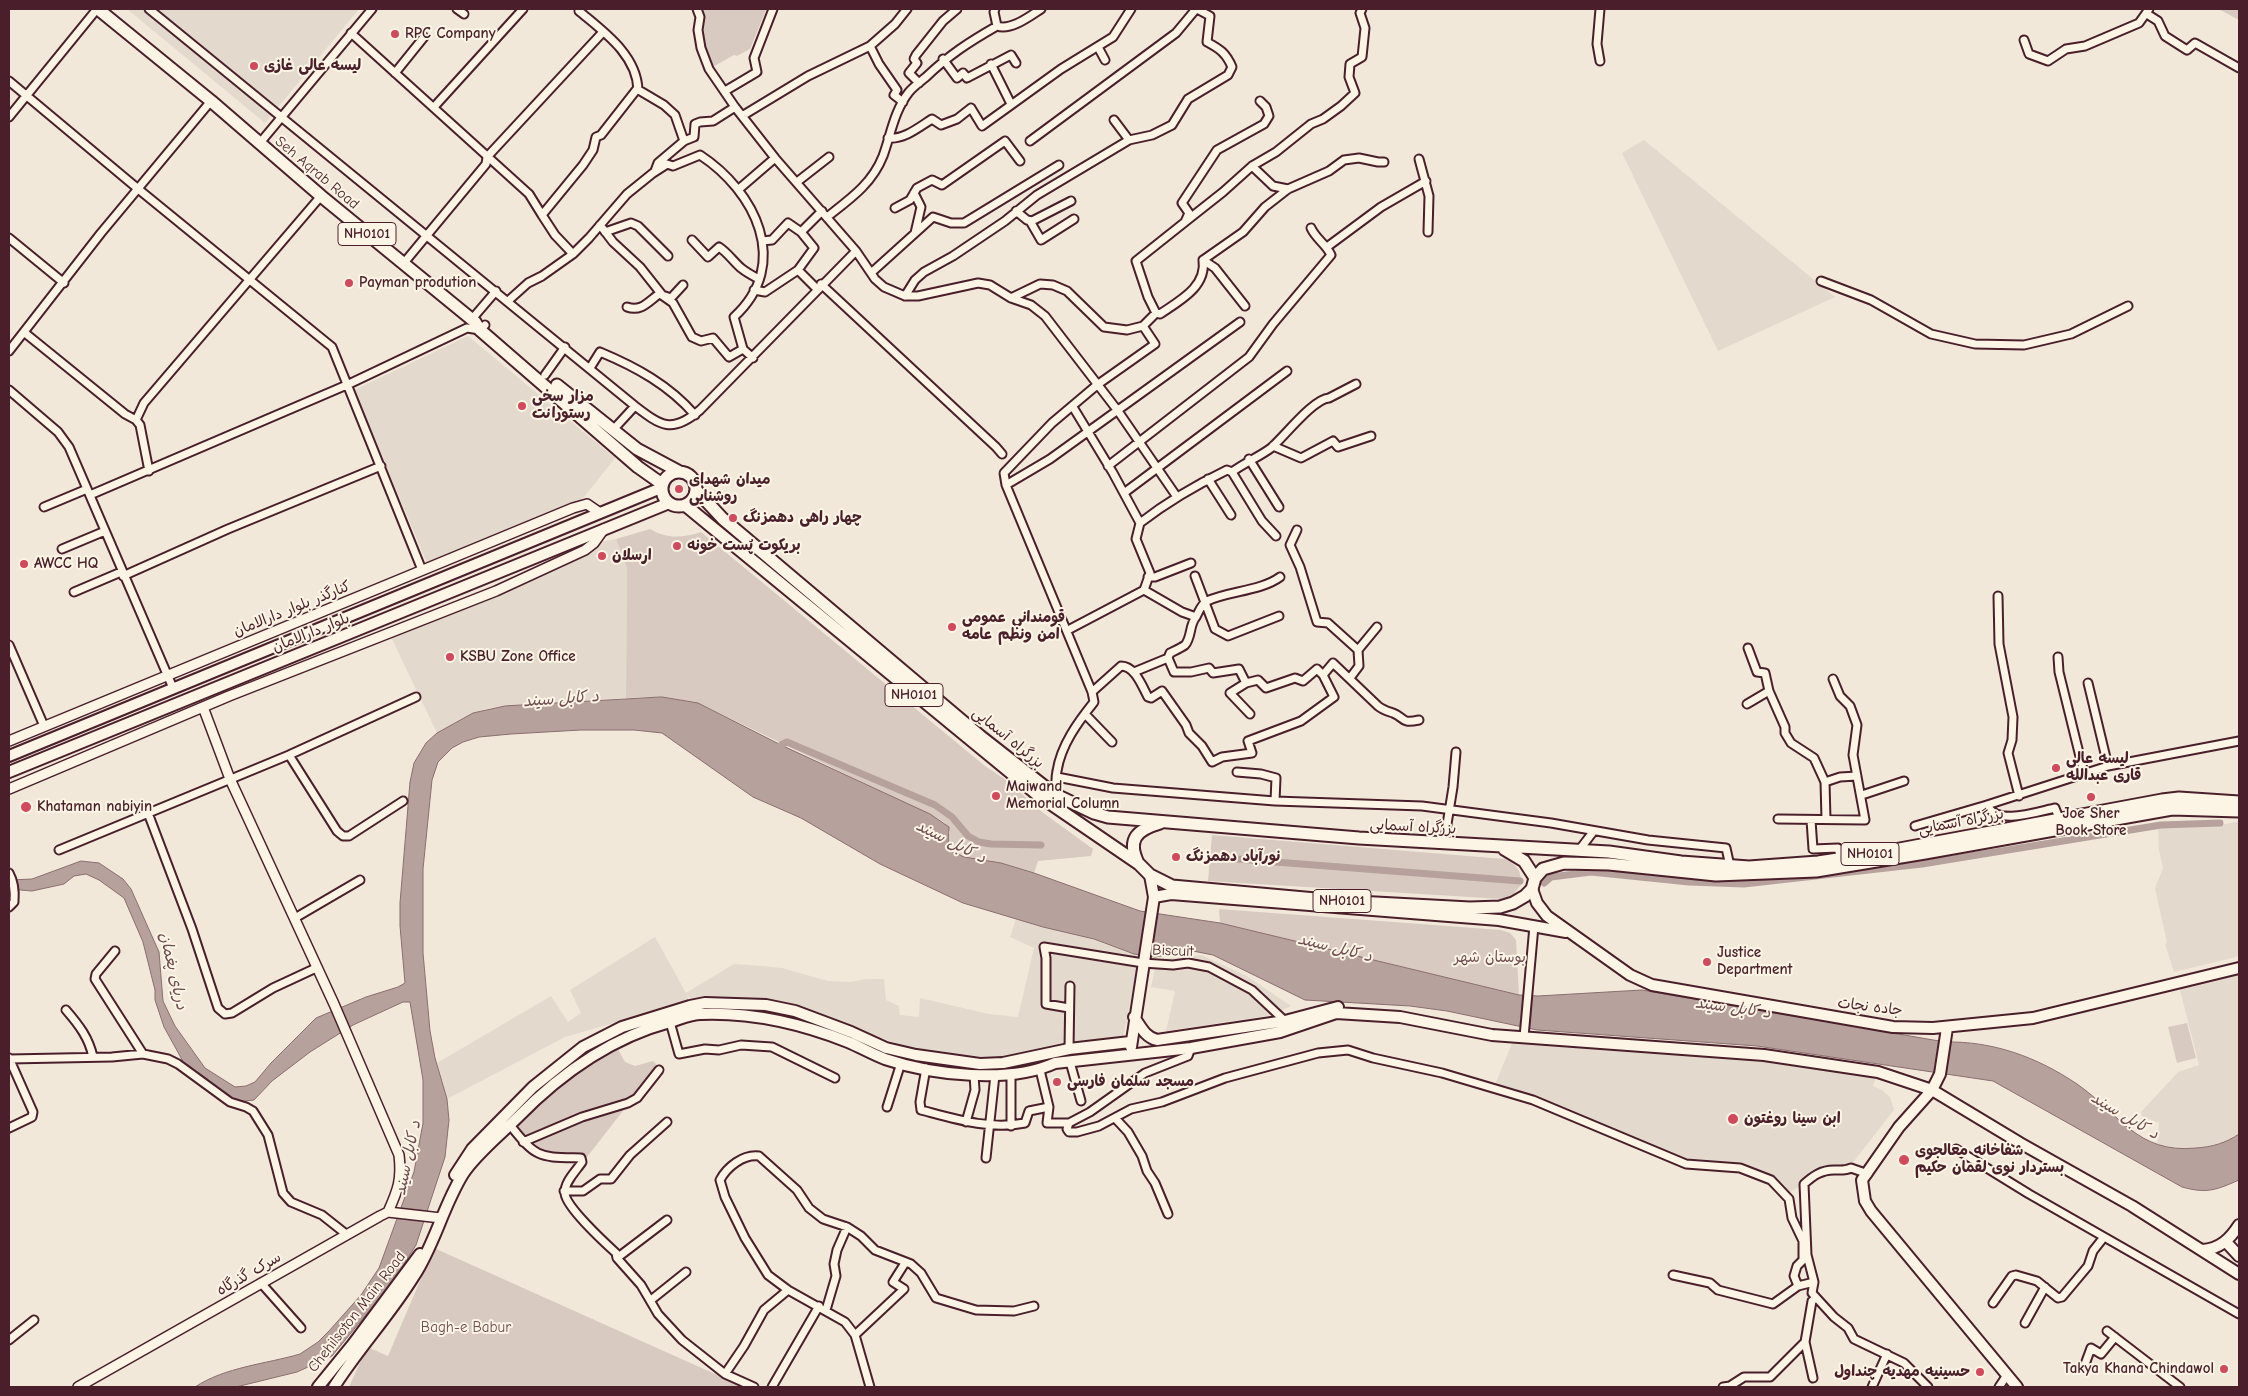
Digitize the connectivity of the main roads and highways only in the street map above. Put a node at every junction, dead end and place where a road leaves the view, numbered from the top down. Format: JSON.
{"nodes":[{"id":1,"x":97,"y":9,"type":"edge"},
{"id":2,"x":478,"y":324,"type":"junction"},
{"id":3,"x":680,"y":472,"type":"junction"},
{"id":4,"x":662,"y":486,"type":"junction"},
{"id":5,"x":696,"y":490,"type":"junction"},
{"id":6,"x":669,"y":503,"type":"junction"},
{"id":7,"x":685,"y":505,"type":"junction"},
{"id":8,"x":19,"y":751,"type":"junction"},
{"id":9,"x":9,"y":756,"type":"edge"},
{"id":10,"x":25,"y":765,"type":"junction"},
{"id":11,"x":12,"y":771,"type":"edge"},
{"id":12,"x":2239,"y":802,"type":"edge"},
{"id":13,"x":2239,"y":811,"type":"edge"},
{"id":14,"x":1166,"y":822,"type":"junction"},
{"id":15,"x":1498,"y":846,"type":"junction"},
{"id":16,"x":1139,"y":864,"type":"junction"},
{"id":17,"x":1150,"y":875,"type":"junction"},
{"id":18,"x":1533,"y":883,"type":"junction"},
{"id":19,"x":1154,"y":897,"type":"junction"},
{"id":20,"x":1570,"y":934,"type":"junction"},
{"id":21,"x":2239,"y":968,"type":"edge"},
{"id":22,"x":1134,"y":1017,"type":"junction"},
{"id":23,"x":1946,"y":1028,"type":"junction"},
{"id":24,"x":1521,"y":1034,"type":"junction"},
{"id":25,"x":1130,"y":1042,"type":"junction"},
{"id":26,"x":1133,"y":1055,"type":"junction"},
{"id":27,"x":1932,"y":1090,"type":"junction"},
{"id":28,"x":460,"y":1172,"type":"junction"},
{"id":29,"x":435,"y":1217,"type":"junction"},
{"id":30,"x":2239,"y":1225,"type":"edge"},
{"id":31,"x":2230,"y":1238,"type":"junction"},
{"id":32,"x":2202,"y":1250,"type":"junction"},
{"id":33,"x":2239,"y":1256,"type":"edge"},
{"id":34,"x":2239,"y":1274,"type":"edge"},
{"id":35,"x":318,"y":1387,"type":"edge"},
{"id":36,"x":334,"y":1387,"type":"edge"},
{"id":37,"x":2017,"y":1387,"type":"edge"}],
"edges":[{"from":1,"to":2,"type":"highway","name":"Seh Aqrab Road","number":"NH0101"},
{"from":2,"to":3,"type":"highway","name":"Seh Aqrab Road","number":"NH0101"},
{"from":2,"to":4,"type":"highway","number":"NH0101"},
{"from":3,"to":4,"type":"highway"},
{"from":3,"to":5,"type":"highway","number":"NH0101"},
{"from":4,"to":6,"type":"highway","number":"NH0101"},
{"from":4,"to":8,"type":"main road","name":"بلوار دارالامان"},
{"from":5,"to":7,"type":"highway"},
{"from":5,"to":14,"type":"highway","name":"بزرگراه آسمایی","number":"NH0101"},
{"from":6,"to":7,"type":"highway"},
{"from":6,"to":10,"type":"main road","name":"بلوار دارالامان"},
{"from":7,"to":16,"type":"highway","name":"بزرگراه آسمایی","number":"NH0101"},
{"from":8,"to":9,"type":"main road","name":"بلوار دارالامان"},
{"from":8,"to":10,"type":"main road"},
{"from":10,"to":11,"type":"main road","name":"بلوار دارالامان"},
{"from":12,"to":15,"type":"highway","name":"بزرگراه آسمایی","number":"NH0101"},
{"from":13,"to":18,"type":"highway","name":"بزرگراه آسمایی","number":"NH0101"},
{"from":14,"to":15,"type":"highway","name":"بزرگراه آسمایی","number":"NH0101"},
{"from":14,"to":16,"type":"highway","number":"NH0101"},
{"from":15,"to":18,"type":"highway","number":"NH0101"},
{"from":16,"to":17,"type":"highway","name":"بزرگراه آسمایی","number":"NH0101"},
{"from":17,"to":18,"type":"highway","name":"بزرگراه آسمایی","number":"NH0101"},
{"from":17,"to":19,"type":"main road"},
{"from":18,"to":20,"type":"main road","name":"جاده نجات"},
{"from":19,"to":20,"type":"main road"},
{"from":19,"to":22,"type":"main road"},
{"from":20,"to":23,"type":"main road","name":"جاده نجات"},
{"from":21,"to":23,"type":"main road","name":"جاده نجات"},
{"from":22,"to":24,"type":"main road"},
{"from":22,"to":25,"type":"main road"},
{"from":23,"to":27,"type":"main road"},
{"from":24,"to":26,"type":"main road"},
{"from":24,"to":27,"type":"main road"},
{"from":25,"to":26,"type":"main road"},
{"from":25,"to":28,"type":"main road"},
{"from":26,"to":28,"type":"main road"},
{"from":27,"to":32,"type":"main road"},
{"from":27,"to":37,"type":"main road"},
{"from":28,"to":29,"type":"main road","name":"Chehilsoton Main Road"},
{"from":29,"to":35,"type":"main road","name":"Chehilsoton Main Road"},
{"from":29,"to":36,"type":"main road","name":"Chehilsoton Main Road"},
{"from":30,"to":31,"type":"main road"},
{"from":31,"to":32,"type":"main road"},
{"from":31,"to":33,"type":"main road"},
{"from":32,"to":34,"type":"main road"}]}
